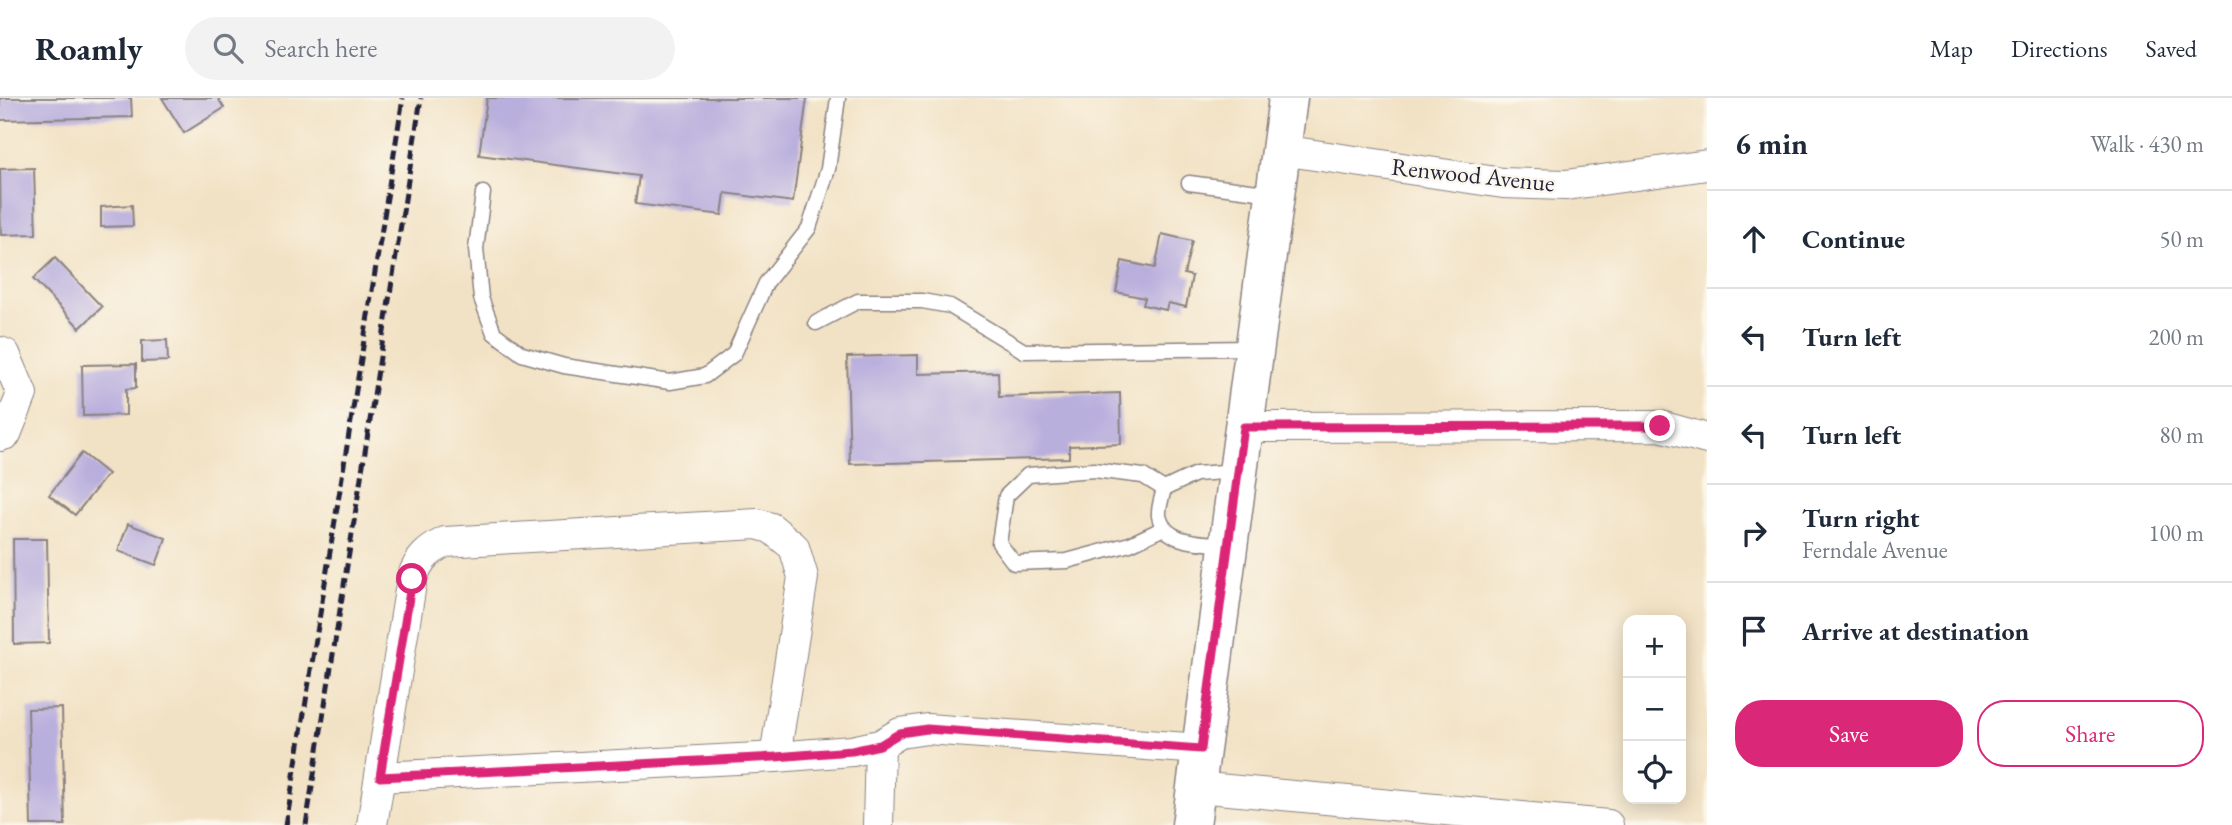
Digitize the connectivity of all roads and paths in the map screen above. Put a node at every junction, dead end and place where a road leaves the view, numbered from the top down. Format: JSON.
{"nodes":[{"id":1,"x":838,"y":98,"type":"edge"},
{"id":2,"x":1288,"y":98,"type":"edge"},
{"id":3,"x":1281,"y":150,"type":"junction"},
{"id":4,"x":1707,"y":165,"type":"edge"},
{"id":5,"x":1189,"y":183,"type":"dead end"},
{"id":6,"x":483,"y":193,"type":"dead end"},
{"id":7,"x":1275,"y":194,"type":"junction"},
{"id":8,"x":816,"y":323,"type":"dead end"},
{"id":9,"x":1254,"y":348,"type":"junction"},
{"id":10,"x":0,"y":352,"type":"edge"},
{"id":11,"x":1244,"y":427,"type":"junction"},
{"id":12,"x":0,"y":436,"type":"edge"},
{"id":13,"x":1707,"y":439,"type":"edge"},
{"id":14,"x":1238,"y":471,"type":"junction"},
{"id":15,"x":1164,"y":489,"type":"junction"},
{"id":16,"x":1164,"y":528,"type":"junction"},
{"id":17,"x":1228,"y":545,"type":"junction"},
{"id":18,"x":880,"y":745,"type":"junction"},
{"id":19,"x":1201,"y":749,"type":"junction"},
{"id":20,"x":775,"y":757,"type":"junction"},
{"id":21,"x":380,"y":777,"type":"junction"},
{"id":22,"x":1196,"y":787,"type":"junction"},
{"id":23,"x":372,"y":825,"type":"edge"},
{"id":24,"x":878,"y":825,"type":"edge"},
{"id":25,"x":1191,"y":825,"type":"edge"},
{"id":26,"x":1608,"y":825,"type":"edge"}],
"edges":[{"from":1,"to":6,"type":"lane"},
{"from":2,"to":3,"type":"main road"},
{"from":3,"to":4,"type":"street","name":"Renwood Avenue"},
{"from":3,"to":7,"type":"main road"},
{"from":5,"to":7,"type":"lane"},
{"from":7,"to":9,"type":"main road"},
{"from":8,"to":9,"type":"lane"},
{"from":9,"to":11,"type":"main road"},
{"from":10,"to":12,"type":"street"},
{"from":11,"to":13,"type":"street"},
{"from":11,"to":14,"type":"main road"},
{"from":14,"to":15,"type":"lane"},
{"from":14,"to":17,"type":"main road"},
{"from":15,"to":16,"type":"lane"},
{"from":15,"to":16,"type":"lane"},
{"from":16,"to":17,"type":"lane"},
{"from":17,"to":19,"type":"main road"},
{"from":18,"to":19,"type":"street"},
{"from":18,"to":20,"type":"street"},
{"from":18,"to":24,"type":"street"},
{"from":19,"to":22,"type":"main road"},
{"from":20,"to":21,"type":"street"},
{"from":20,"to":21,"type":"street"},
{"from":21,"to":23,"type":"street"},
{"from":22,"to":25,"type":"main road"},
{"from":22,"to":26,"type":"street"}]}
